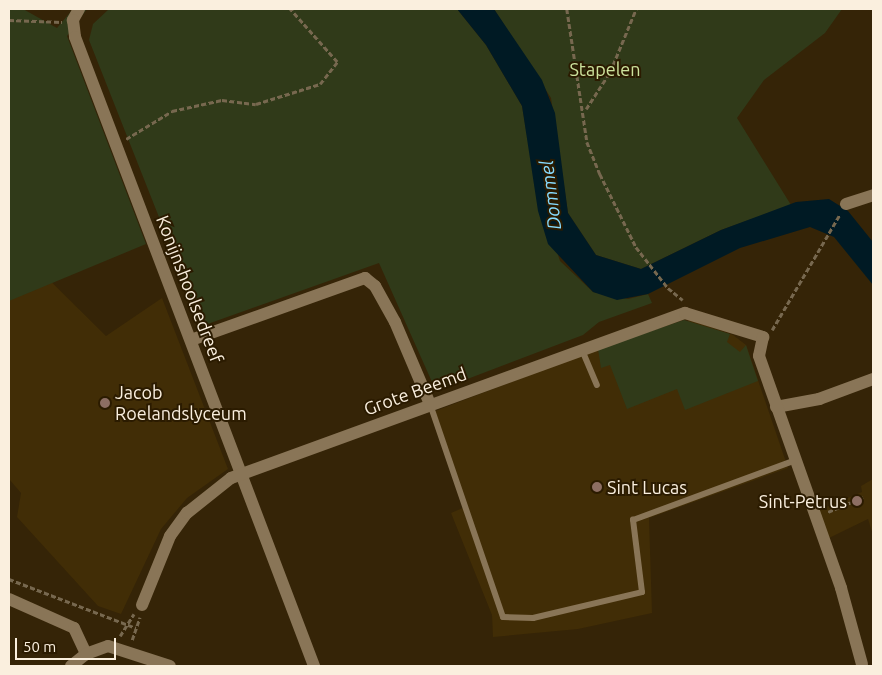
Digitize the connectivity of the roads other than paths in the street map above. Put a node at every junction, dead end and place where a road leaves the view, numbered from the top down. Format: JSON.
{"nodes":[{"id":1,"x":76,"y":14,"type":"edge"},
{"id":2,"x":873,"y":195,"type":"edge"},
{"id":3,"x":846,"y":204,"type":"road end"},
{"id":4,"x":191,"y":340,"type":"junction"},
{"id":5,"x":582,"y":348,"type":"junction"},
{"id":6,"x":873,"y":379,"type":"edge"},
{"id":7,"x":597,"y":385,"type":"dead end"},
{"id":8,"x":430,"y":404,"type":"junction"},
{"id":9,"x":776,"y":407,"type":"junction"},
{"id":10,"x":796,"y":460,"type":"junction"},
{"id":11,"x":242,"y":474,"type":"junction"},
{"id":12,"x":9,"y":599,"type":"edge"},
{"id":13,"x":142,"y":605,"type":"road end"},
{"id":14,"x":86,"y":654,"type":"junction"},
{"id":15,"x":862,"y":664,"type":"dead end"},
{"id":16,"x":71,"y":666,"type":"edge"},
{"id":17,"x":170,"y":666,"type":"edge"},
{"id":18,"x":314,"y":666,"type":"edge"}],
"edges":[{"from":1,"to":4,"type":"street","name":"Konijnshoolsedreef"},
{"from":2,"to":3,"type":"street"},
{"from":4,"to":8,"type":"street"},
{"from":4,"to":11,"type":"street","name":"Konijnshoolsedreef"},
{"from":5,"to":7,"type":"lane"},
{"from":5,"to":8,"type":"street","name":"Grote Beemd"},
{"from":5,"to":9,"type":"street","name":"Grote Beemd"},
{"from":6,"to":9,"type":"street"},
{"from":8,"to":10,"type":"lane"},
{"from":8,"to":11,"type":"street","name":"Grote Beemd"},
{"from":9,"to":10,"type":"street"},
{"from":10,"to":15,"type":"street"},
{"from":11,"to":13,"type":"street","name":"Grote Beemd"},
{"from":11,"to":18,"type":"street","name":"Konijnshoolsedreef"},
{"from":12,"to":14,"type":"street"},
{"from":14,"to":16,"type":"street"},
{"from":14,"to":17,"type":"street"}]}
